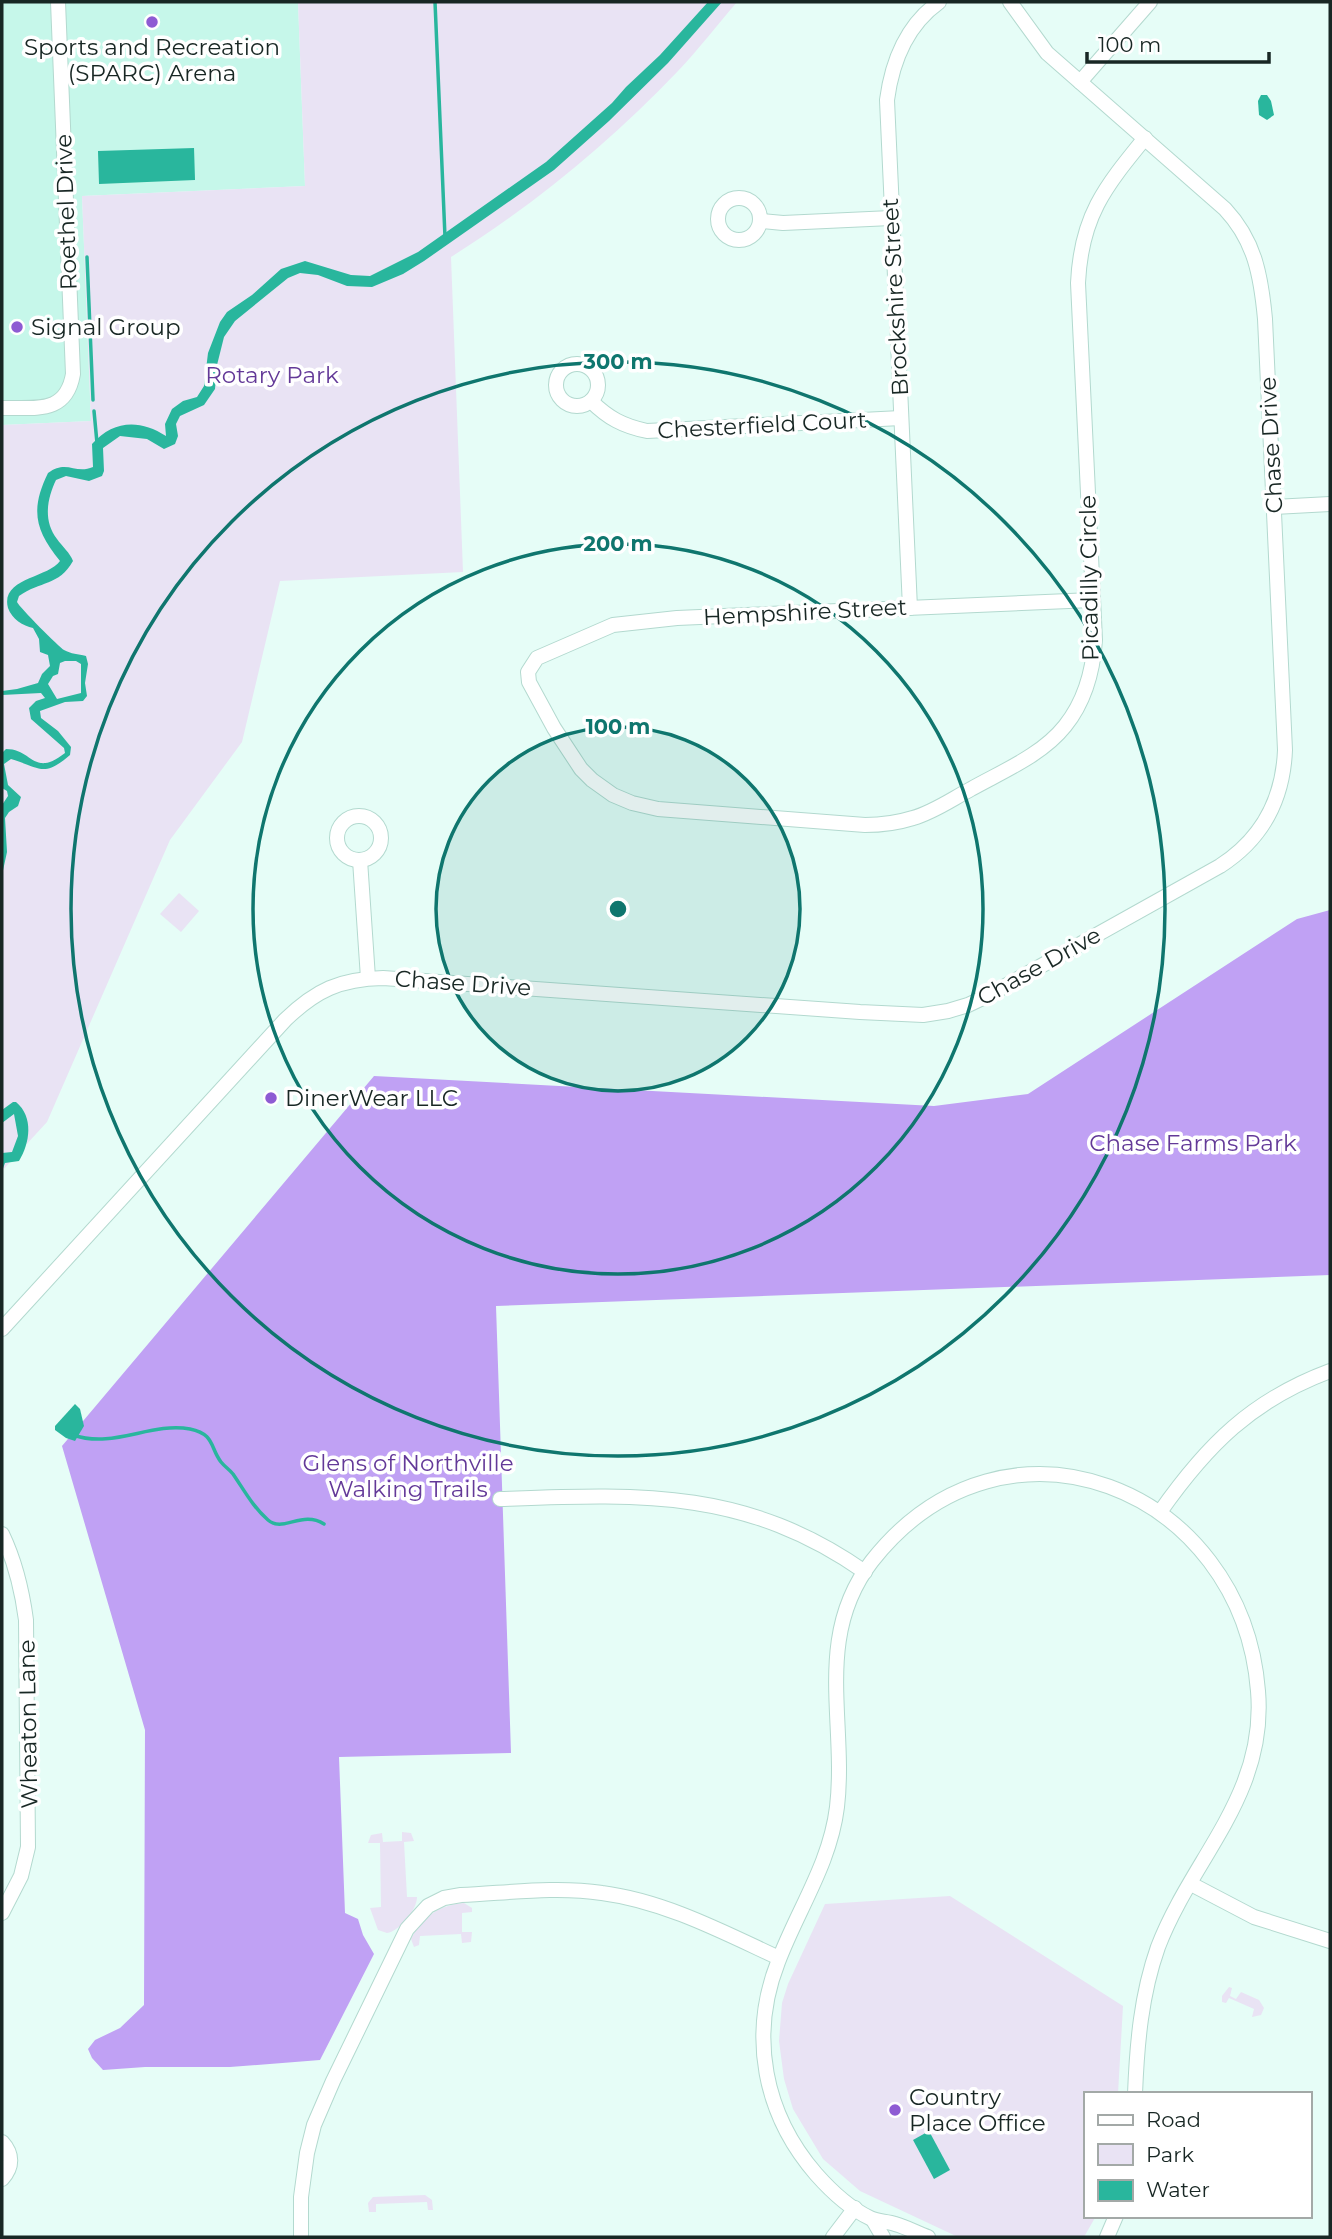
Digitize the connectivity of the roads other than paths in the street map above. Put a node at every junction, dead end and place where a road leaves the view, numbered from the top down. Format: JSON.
{"nodes":[{"id":1,"x":58,"y":2,"type":"edge"},
{"id":2,"x":939,"y":2,"type":"edge"},
{"id":3,"x":1010,"y":2,"type":"edge"},
{"id":4,"x":1150,"y":2,"type":"edge"},
{"id":5,"x":1080,"y":82,"type":"junction"},
{"id":6,"x":1145,"y":138,"type":"junction"},
{"id":7,"x":891,"y":218,"type":"junction"},
{"id":8,"x":761,"y":221,"type":"dead end"},
{"id":9,"x":591,"y":401,"type":"dead end"},
{"id":10,"x":2,"y":408,"type":"edge"},
{"id":11,"x":901,"y":418,"type":"junction"},
{"id":12,"x":1330,"y":504,"type":"edge"},
{"id":13,"x":1274,"y":507,"type":"junction"},
{"id":14,"x":1092,"y":600,"type":"junction"},
{"id":15,"x":910,"y":608,"type":"junction"},
{"id":16,"x":530,"y":668,"type":"joint"},
{"id":17,"x":360,"y":860,"type":"dead end"},
{"id":18,"x":368,"y":978,"type":"junction"},
{"id":19,"x":2,"y":1329,"type":"edge"},
{"id":20,"x":1330,"y":1371,"type":"edge"},
{"id":21,"x":500,"y":1499,"type":"dead end"},
{"id":22,"x":1160,"y":1511,"type":"junction"},
{"id":23,"x":2,"y":1534,"type":"edge"},
{"id":24,"x":865,"y":1572,"type":"junction"},
{"id":25,"x":1191,"y":1884,"type":"junction"},
{"id":26,"x":2,"y":1913,"type":"edge"},
{"id":27,"x":1330,"y":1941,"type":"edge"},
{"id":28,"x":779,"y":1958,"type":"junction"},
{"id":29,"x":1135,"y":2092,"type":"edge"},
{"id":30,"x":2,"y":2142,"type":"edge"},
{"id":31,"x":2,"y":2179,"type":"edge"},
{"id":32,"x":855,"y":2208,"type":"junction"},
{"id":33,"x":1115,"y":2218,"type":"edge"},
{"id":34,"x":873,"y":2220,"type":"junction"},
{"id":35,"x":301,"y":2237,"type":"edge"},
{"id":36,"x":833,"y":2237,"type":"edge"},
{"id":37,"x":883,"y":2237,"type":"edge"},
{"id":38,"x":928,"y":2237,"type":"edge"},
{"id":39,"x":1107,"y":2237,"type":"edge"}],
"edges":[{"from":1,"to":10,"type":"street","name":"Roethel Drive"},
{"from":2,"to":7,"type":"street","name":"Brockshire Street"},
{"from":3,"to":5,"type":"street","name":"Chase Drive"},
{"from":4,"to":5,"type":"street"},
{"from":5,"to":6,"type":"street","name":"Chase Drive"},
{"from":6,"to":13,"type":"street","name":"Chase Drive"},
{"from":6,"to":14,"type":"street","name":"Picadilly Circle"},
{"from":7,"to":8,"type":"street"},
{"from":7,"to":11,"type":"street","name":"Brockshire Street"},
{"from":9,"to":11,"type":"street","name":"Chesterfield Court"},
{"from":11,"to":15,"type":"street","name":"Brockshire Street"},
{"from":12,"to":13,"type":"street"},
{"from":13,"to":18,"type":"street","name":"Chase Drive"},
{"from":14,"to":15,"type":"street","name":"Hempshire Street"},
{"from":14,"to":16,"type":"street","name":"Picadilly Circle"},
{"from":15,"to":16,"type":"street","name":"Hempshire Street"},
{"from":17,"to":18,"type":"street"},
{"from":18,"to":19,"type":"street","name":"Chase Drive"},
{"from":20,"to":22,"type":"street"},
{"from":21,"to":24,"type":"street"},
{"from":22,"to":24,"type":"street"},
{"from":22,"to":25,"type":"street"},
{"from":23,"to":26,"type":"street","name":"Wheaton Lane"},
{"from":24,"to":28,"type":"street"},
{"from":25,"to":27,"type":"street"},
{"from":25,"to":29,"type":"street"},
{"from":28,"to":32,"type":"street"},
{"from":28,"to":35,"type":"street"},
{"from":30,"to":31,"type":"street"},
{"from":32,"to":34,"type":"street"},
{"from":32,"to":36,"type":"street"},
{"from":33,"to":39,"type":"street"},
{"from":34,"to":37,"type":"street"},
{"from":34,"to":38,"type":"street"}]}
